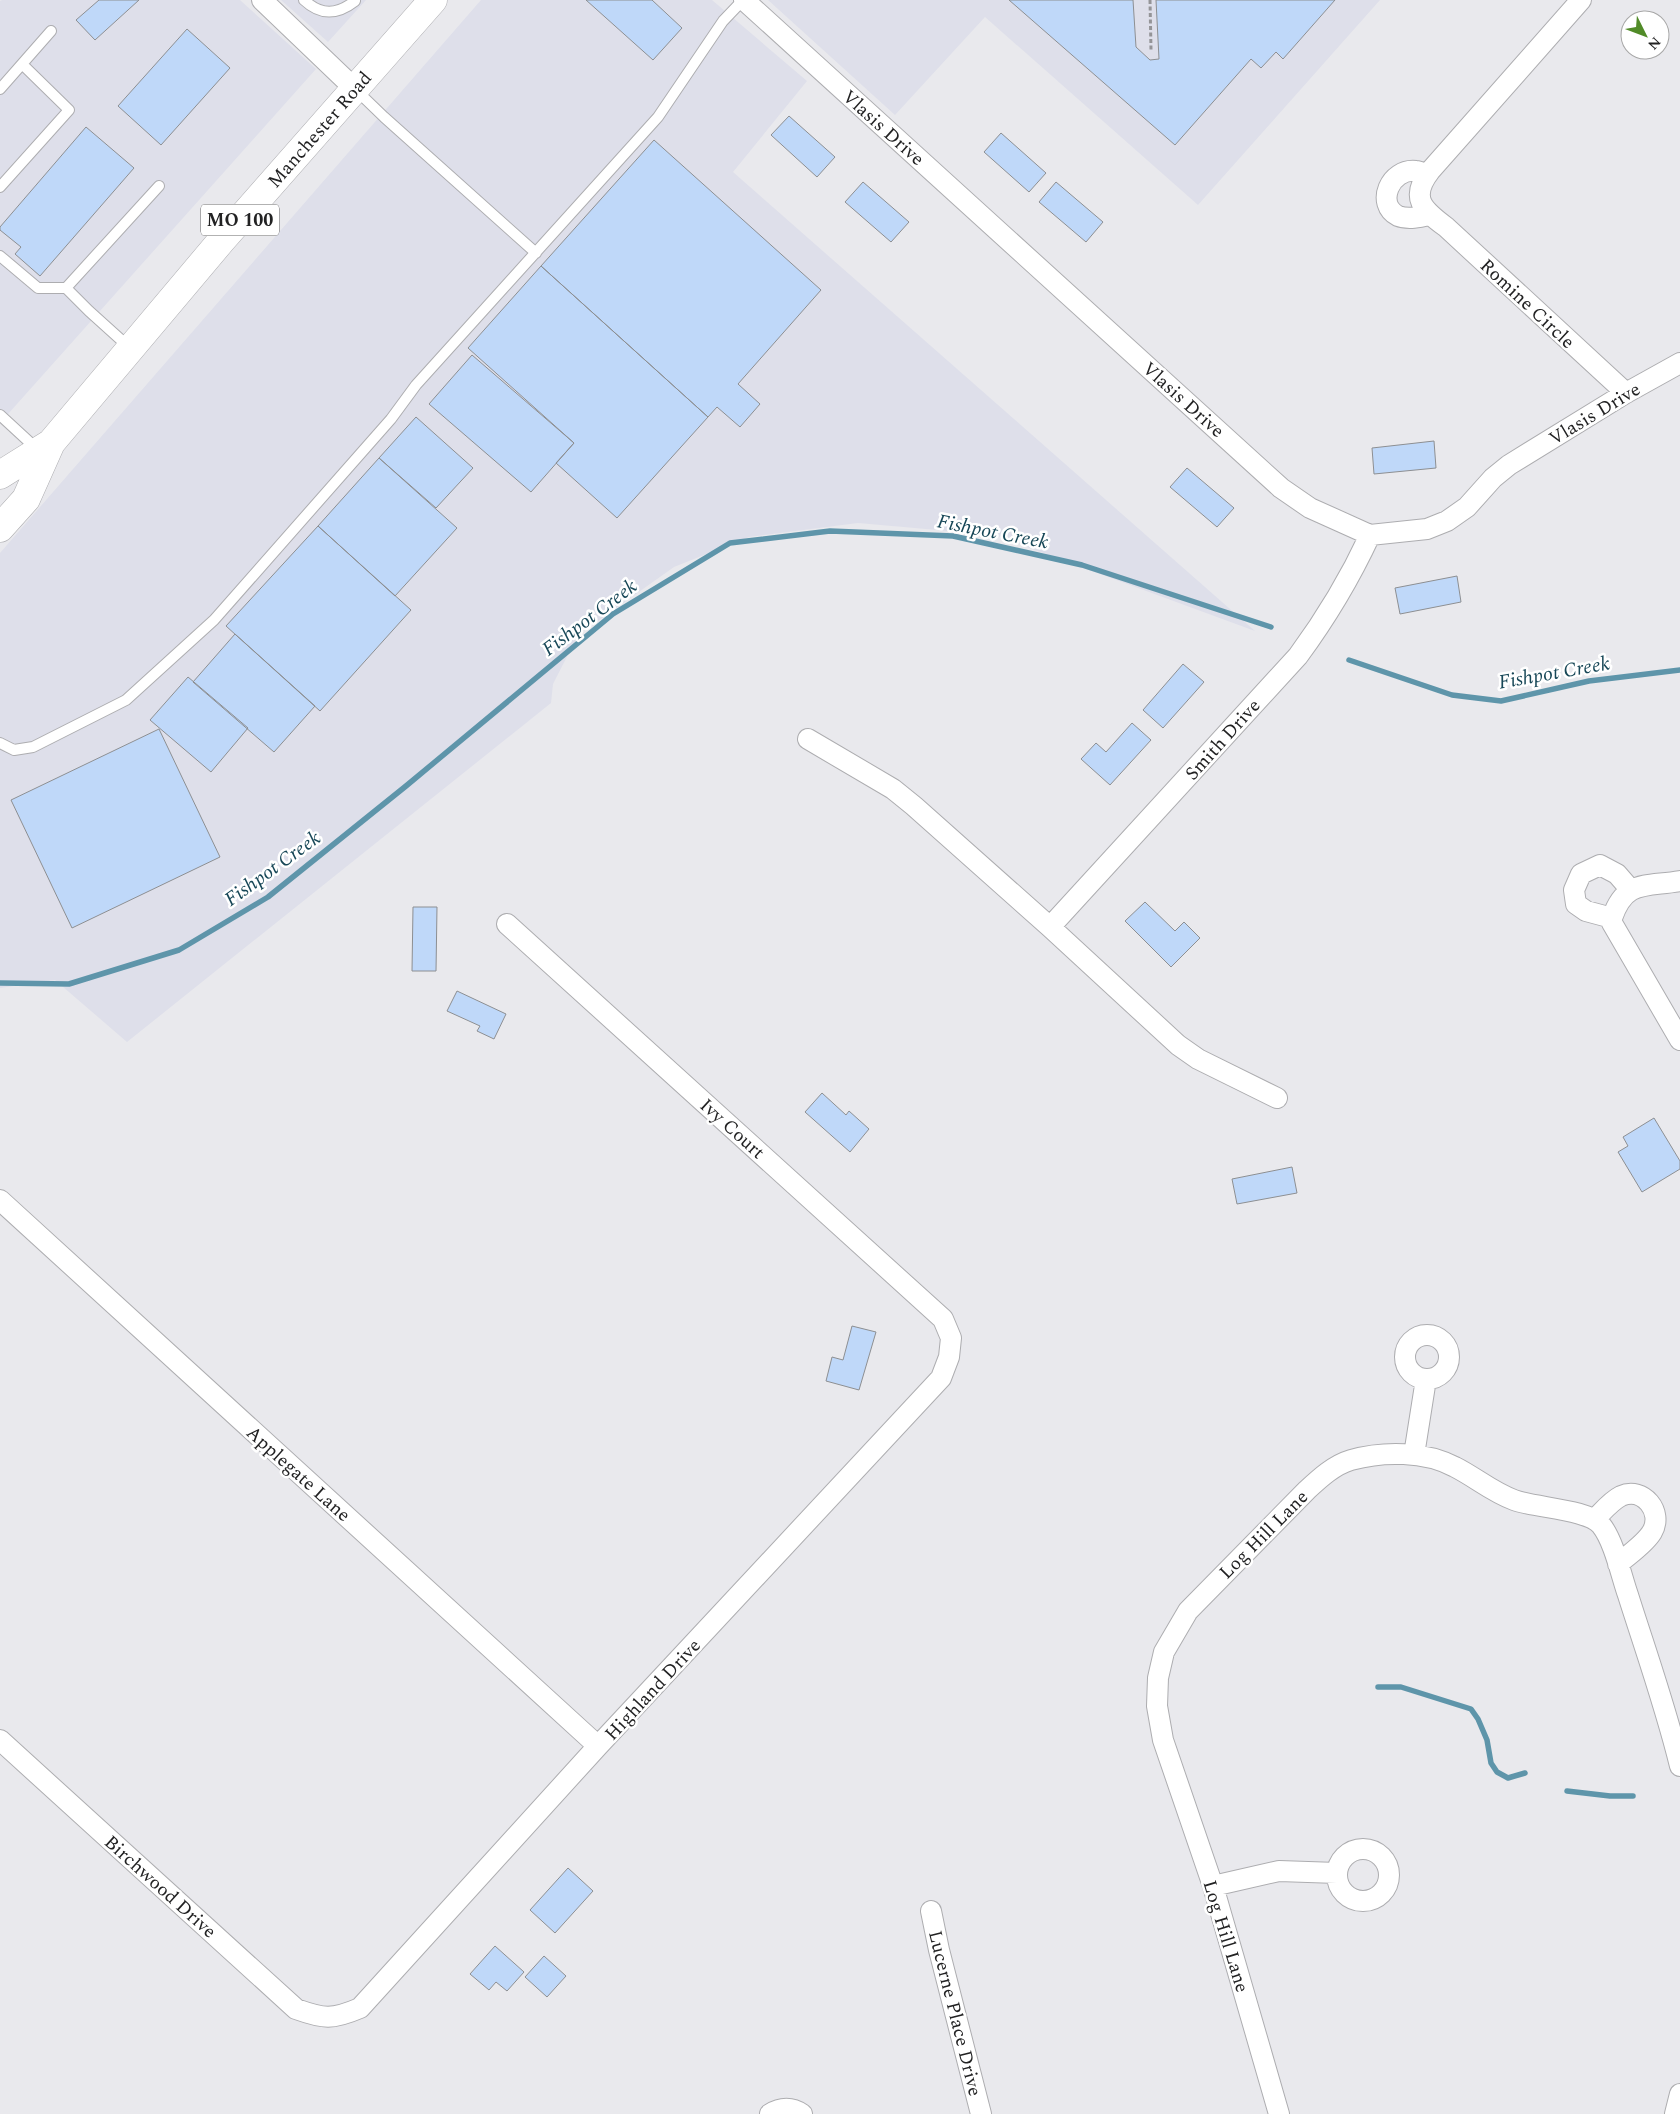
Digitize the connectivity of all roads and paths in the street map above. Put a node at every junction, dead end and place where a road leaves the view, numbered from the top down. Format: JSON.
{"nodes":[{"id":1,"x":262,"y":0,"type":"edge"},
{"id":2,"x":304,"y":0,"type":"edge"},
{"id":3,"x":433,"y":0,"type":"edge"},
{"id":4,"x":743,"y":0,"type":"edge"},
{"id":5,"x":1150,"y":0,"type":"edge"},
{"id":6,"x":1581,"y":0,"type":"edge"},
{"id":7,"x":354,"y":1,"type":"edge"},
{"id":8,"x":50,"y":31,"type":"dead end"},
{"id":9,"x":1151,"y":50,"type":"dead end"},
{"id":10,"x":22,"y":64,"type":"junction"},
{"id":11,"x":355,"y":88,"type":"junction"},
{"id":12,"x":0,"y":89,"type":"edge"},
{"id":13,"x":1427,"y":174,"type":"junction"},
{"id":14,"x":159,"y":186,"type":"dead end"},
{"id":15,"x":0,"y":187,"type":"edge"},
{"id":16,"x":1430,"y":215,"type":"junction"},
{"id":17,"x":536,"y":253,"type":"junction"},
{"id":18,"x":0,"y":256,"type":"edge"},
{"id":19,"x":66,"y":288,"type":"junction"},
{"id":20,"x":131,"y":348,"type":"junction"},
{"id":21,"x":1680,"y":363,"type":"edge"},
{"id":22,"x":1626,"y":394,"type":"junction"},
{"id":23,"x":0,"y":415,"type":"edge"},
{"id":24,"x":45,"y":447,"type":"junction"},
{"id":25,"x":0,"y":475,"type":"edge"},
{"id":26,"x":0,"y":528,"type":"edge"},
{"id":27,"x":1370,"y":535,"type":"junction"},
{"id":28,"x":808,"y":738,"type":"dead end"},
{"id":29,"x":0,"y":743,"type":"edge"},
{"id":30,"x":1680,"y":881,"type":"edge"},
{"id":31,"x":1630,"y":889,"type":"junction"},
{"id":32,"x":1612,"y":918,"type":"junction"},
{"id":33,"x":507,"y":924,"type":"dead end"},
{"id":34,"x":1050,"y":926,"type":"junction"},
{"id":35,"x":1680,"y":1040,"type":"edge"},
{"id":36,"x":1276,"y":1098,"type":"dead end"},
{"id":37,"x":0,"y":1200,"type":"edge"},
{"id":38,"x":951,"y":1338,"type":"joint"},
{"id":39,"x":1426,"y":1378,"type":"dead end"},
{"id":40,"x":1414,"y":1455,"type":"junction"},
{"id":41,"x":1595,"y":1519,"type":"junction"},
{"id":42,"x":1618,"y":1564,"type":"junction"},
{"id":43,"x":0,"y":1740,"type":"edge"},
{"id":44,"x":598,"y":1746,"type":"junction"},
{"id":45,"x":1680,"y":1766,"type":"edge"},
{"id":46,"x":1337,"y":1873,"type":"dead end"},
{"id":47,"x":1213,"y":1886,"type":"junction"},
{"id":48,"x":931,"y":1911,"type":"dead end"},
{"id":49,"x":329,"y":2018,"type":"joint"},
{"id":50,"x":1680,"y":2094,"type":"edge"},
{"id":51,"x":770,"y":2114,"type":"edge"},
{"id":52,"x":802,"y":2114,"type":"edge"},
{"id":53,"x":981,"y":2114,"type":"edge"},
{"id":54,"x":1279,"y":2114,"type":"edge"},
{"id":55,"x":1675,"y":2114,"type":"edge"}],
"edges":[{"from":1,"to":11,"type":"street"},
{"from":2,"to":7,"type":"lane"},
{"from":3,"to":11,"type":"highway","name":"Manchester Road","number":"MO 100"},
{"from":4,"to":17,"type":"lane"},
{"from":4,"to":27,"type":"street","name":"Vlasis Drive"},
{"from":5,"to":9,"type":"path"},
{"from":6,"to":13,"type":"street","name":"Romine Circle"},
{"from":8,"to":10,"type":"lane"},
{"from":10,"to":12,"type":"lane"},
{"from":10,"to":15,"type":"lane"},
{"from":11,"to":17,"type":"lane"},
{"from":11,"to":20,"type":"highway","name":"Manchester Road","number":"MO 100"},
{"from":13,"to":16,"type":"street","name":"Romine Circle"},
{"from":13,"to":16,"type":"street"},
{"from":14,"to":19,"type":"lane"},
{"from":16,"to":22,"type":"street","name":"Romine Circle"},
{"from":17,"to":29,"type":"lane"},
{"from":18,"to":19,"type":"lane"},
{"from":19,"to":20,"type":"lane"},
{"from":20,"to":24,"type":"highway","name":"Manchester Road","number":"MO 100"},
{"from":21,"to":22,"type":"street","name":"Vlasis Drive"},
{"from":22,"to":27,"type":"street","name":"Vlasis Drive"},
{"from":23,"to":24,"type":"lane"},
{"from":24,"to":25,"type":"highway","name":"Manchester Road","number":"MO 100"},
{"from":24,"to":26,"type":"highway","name":"Manchester Road","number":"MO 100"},
{"from":27,"to":34,"type":"street","name":"Smith Drive"},
{"from":28,"to":34,"type":"street"},
{"from":30,"to":31,"type":"street"},
{"from":31,"to":32,"type":"street"},
{"from":31,"to":32,"type":"street"},
{"from":32,"to":35,"type":"street"},
{"from":33,"to":38,"type":"street","name":"Ivy Court"},
{"from":34,"to":36,"type":"street"},
{"from":37,"to":44,"type":"street","name":"Applegate Lane"},
{"from":38,"to":44,"type":"street","name":"Highland Drive"},
{"from":39,"to":40,"type":"street"},
{"from":40,"to":41,"type":"street","name":"Log Hill Lane"},
{"from":40,"to":47,"type":"street","name":"Log Hill Lane"},
{"from":41,"to":42,"type":"street"},
{"from":41,"to":42,"type":"street"},
{"from":42,"to":45,"type":"street"},
{"from":43,"to":49,"type":"street","name":"Birchwood Drive"},
{"from":44,"to":49,"type":"street","name":"Highland Drive"},
{"from":46,"to":47,"type":"street"},
{"from":47,"to":54,"type":"street","name":"Log Hill Lane"},
{"from":48,"to":53,"type":"street","name":"Lucerne Place Drive"},
{"from":50,"to":55,"type":"street"},
{"from":51,"to":52,"type":"street"}]}
